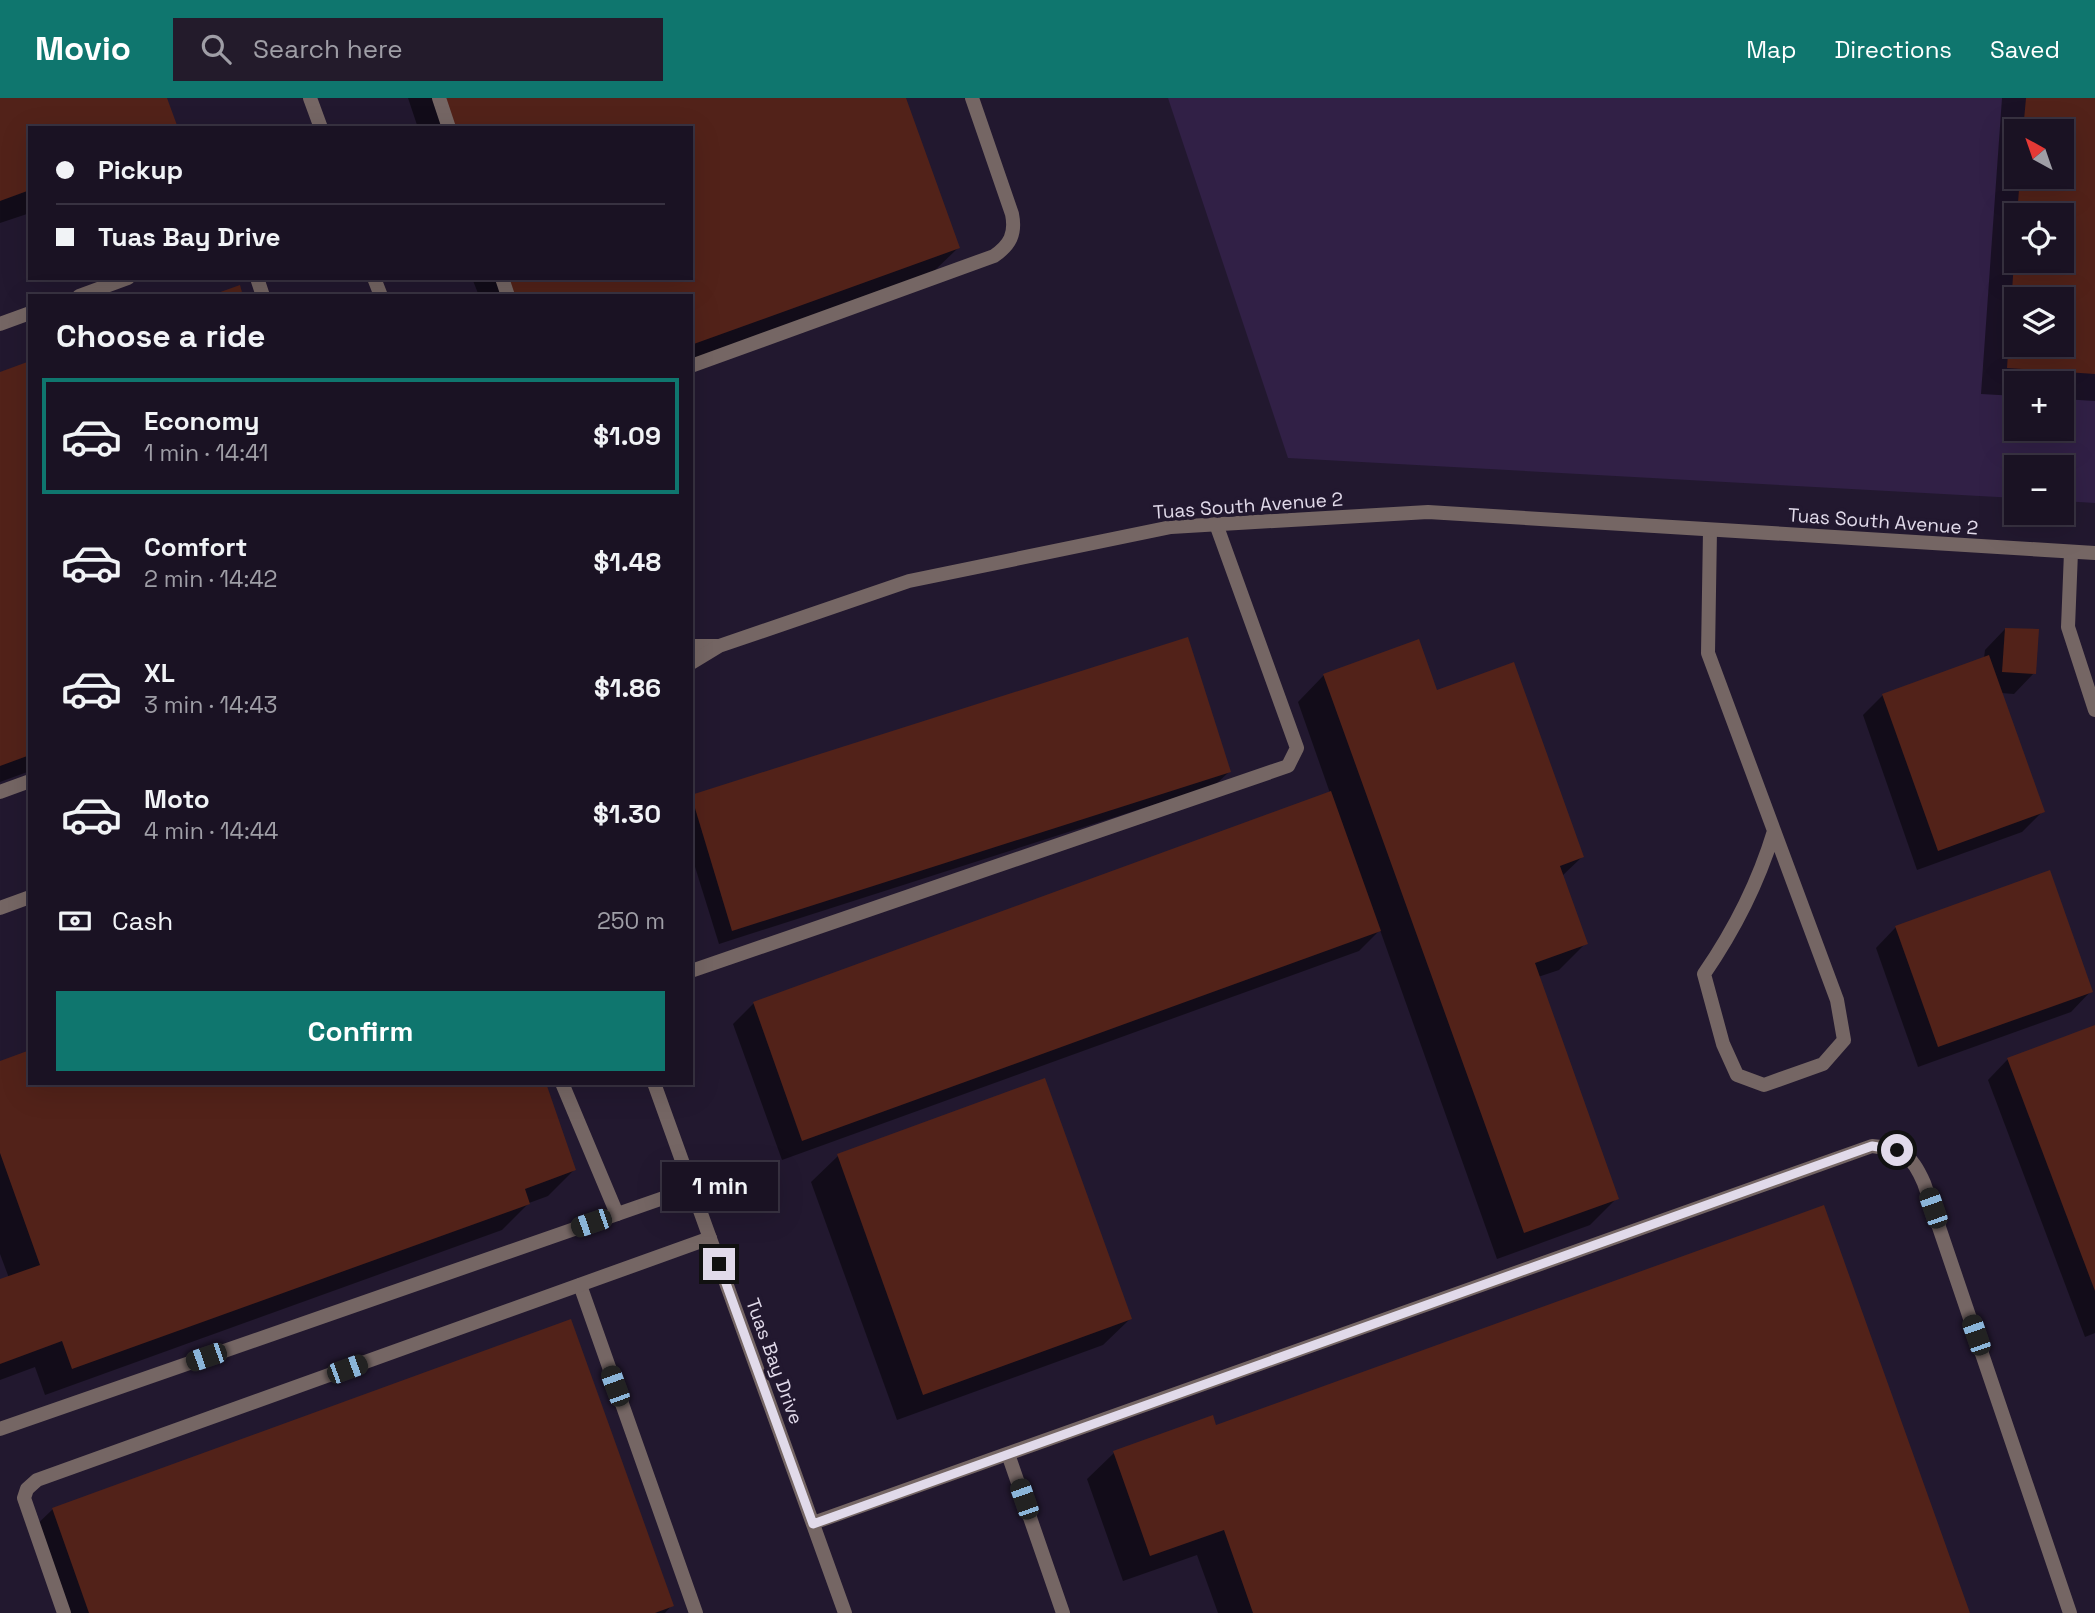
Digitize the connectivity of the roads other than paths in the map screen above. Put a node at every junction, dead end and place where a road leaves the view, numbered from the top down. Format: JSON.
{"nodes":[{"id":1,"x":310,"y":98,"type":"edge"},
{"id":2,"x":439,"y":98,"type":"edge"},
{"id":3,"x":972,"y":98,"type":"edge"},
{"id":4,"x":320,"y":126,"type":"edge"},
{"id":5,"x":448,"y":126,"type":"edge"},
{"id":6,"x":123,"y":280,"type":"edge"},
{"id":7,"x":84,"y":294,"type":"edge"},
{"id":8,"x":28,"y":314,"type":"edge"},
{"id":9,"x":0,"y":324,"type":"edge"},
{"id":10,"x":693,"y":365,"type":"edge"},
{"id":11,"x":1216,"y":524,"type":"junction"},
{"id":12,"x":1710,"y":530,"type":"junction"},
{"id":13,"x":2071,"y":552,"type":"junction"},
{"id":14,"x":2095,"y":553,"type":"edge"},
{"id":15,"x":693,"y":646,"type":"edge"},
{"id":16,"x":719,"y":646,"type":"junction"},
{"id":17,"x":693,"y":662,"type":"edge"},
{"id":18,"x":2089,"y":681,"type":"edge"},
{"id":19,"x":2095,"y":710,"type":"edge"},
{"id":20,"x":28,"y":782,"type":"edge"},
{"id":21,"x":0,"y":792,"type":"edge"},
{"id":22,"x":1774,"y":831,"type":"junction"},
{"id":23,"x":28,"y":898,"type":"edge"},
{"id":24,"x":0,"y":908,"type":"edge"},
{"id":25,"x":693,"y":970,"type":"edge"},
{"id":26,"x":563,"y":1085,"type":"edge"},
{"id":27,"x":655,"y":1085,"type":"edge"},
{"id":28,"x":692,"y":1188,"type":"junction"},
{"id":29,"x":617,"y":1214,"type":"junction"},
{"id":30,"x":710,"y":1238,"type":"junction"},
{"id":31,"x":580,"y":1285,"type":"junction"},
{"id":32,"x":0,"y":1429,"type":"edge"},
{"id":33,"x":1008,"y":1454,"type":"junction"},
{"id":34,"x":813,"y":1524,"type":"junction"},
{"id":35,"x":64,"y":1613,"type":"edge"},
{"id":36,"x":696,"y":1613,"type":"edge"},
{"id":37,"x":845,"y":1613,"type":"edge"},
{"id":38,"x":1063,"y":1613,"type":"edge"},
{"id":39,"x":2070,"y":1613,"type":"edge"}],
"edges":[{"from":1,"to":4,"type":"street"},
{"from":2,"to":5,"type":"street"},
{"from":3,"to":10,"type":"street"},
{"from":6,"to":7,"type":"street"},
{"from":8,"to":9,"type":"street"},
{"from":11,"to":12,"type":"street","name":"Tuas South Avenue 2"},
{"from":11,"to":16,"type":"street","name":"Tuas South Avenue 2"},
{"from":11,"to":25,"type":"street"},
{"from":12,"to":13,"type":"street","name":"Tuas South Avenue 2"},
{"from":12,"to":22,"type":"street"},
{"from":13,"to":14,"type":"street","name":"Tuas South Avenue 2"},
{"from":13,"to":18,"type":"street"},
{"from":15,"to":16,"type":"street","name":"Tuas South Avenue 2"},
{"from":16,"to":17,"type":"street","name":"Tuas South Avenue 2"},
{"from":18,"to":19,"type":"street"},
{"from":20,"to":21,"type":"street"},
{"from":22,"to":22,"type":"street"},
{"from":23,"to":24,"type":"street"},
{"from":26,"to":29,"type":"street"},
{"from":27,"to":28,"type":"street","name":"Tuas Bay Drive"},
{"from":28,"to":29,"type":"street"},
{"from":28,"to":30,"type":"street","name":"Tuas Bay Drive"},
{"from":29,"to":32,"type":"street"},
{"from":30,"to":31,"type":"street"},
{"from":30,"to":34,"type":"street","name":"Tuas Bay Drive"},
{"from":31,"to":35,"type":"street"},
{"from":31,"to":36,"type":"street"},
{"from":33,"to":34,"type":"street"},
{"from":33,"to":38,"type":"street"},
{"from":33,"to":39,"type":"street"},
{"from":34,"to":37,"type":"street","name":"Tuas Bay Drive"}]}
